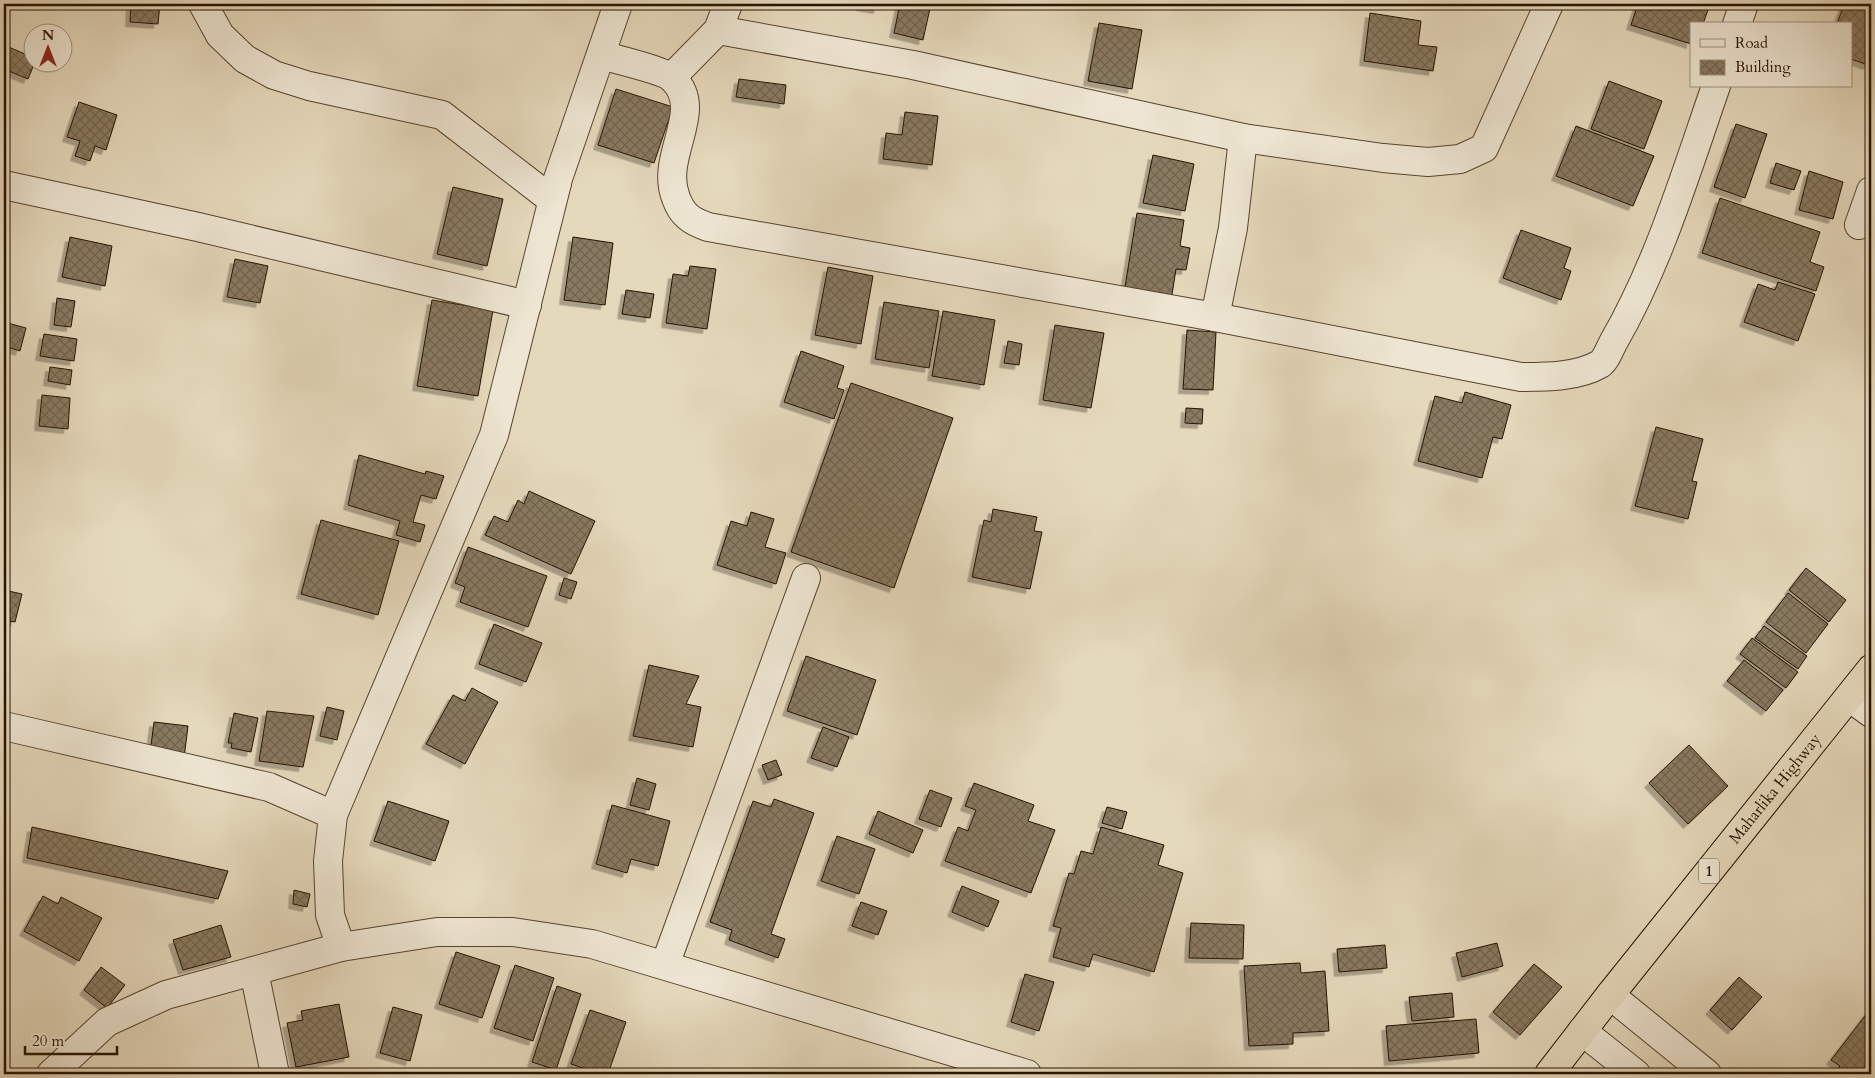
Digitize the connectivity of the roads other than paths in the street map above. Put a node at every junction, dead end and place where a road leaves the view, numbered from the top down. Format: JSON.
{"nodes":[{"id":1,"x":203,"y":4,"type":"edge"},
{"id":2,"x":618,"y":4,"type":"edge"},
{"id":3,"x":728,"y":4,"type":"edge"},
{"id":4,"x":1549,"y":4,"type":"edge"},
{"id":5,"x":1744,"y":4,"type":"edge"},
{"id":6,"x":1738,"y":22,"type":"edge"},
{"id":7,"x":718,"y":30,"type":"junction"},
{"id":8,"x":601,"y":55,"type":"junction"},
{"id":9,"x":672,"y":77,"type":"junction"},
{"id":10,"x":1715,"y":88,"type":"edge"},
{"id":11,"x":1243,"y":138,"type":"junction"},
{"id":12,"x":4,"y":185,"type":"edge"},
{"id":13,"x":1871,"y":191,"type":"edge"},
{"id":14,"x":551,"y":199,"type":"junction"},
{"id":15,"x":1859,"y":225,"type":"dead end"},
{"id":16,"x":527,"y":305,"type":"junction"},
{"id":17,"x":1216,"y":317,"type":"junction"},
{"id":18,"x":806,"y":578,"type":"dead end"},
{"id":19,"x":1871,"y":669,"type":"edge"},
{"id":20,"x":1849,"y":697,"type":"junction"},
{"id":21,"x":1871,"y":713,"type":"edge"},
{"id":22,"x":4,"y":726,"type":"edge"},
{"id":23,"x":333,"y":815,"type":"junction"},
{"id":24,"x":341,"y":947,"type":"junction"},
{"id":25,"x":665,"y":965,"type":"junction"},
{"id":26,"x":254,"y":971,"type":"junction"},
{"id":27,"x":1610,"y":995,"type":"junction"},
{"id":28,"x":1582,"y":1031,"type":"junction"},
{"id":29,"x":51,"y":1074,"type":"edge"},
{"id":30,"x":275,"y":1074,"type":"edge"},
{"id":31,"x":1027,"y":1074,"type":"edge"},
{"id":32,"x":1549,"y":1074,"type":"edge"},
{"id":33,"x":1636,"y":1074,"type":"edge"},
{"id":34,"x":1707,"y":1074,"type":"edge"}],
"edges":[{"from":1,"to":14,"type":"street"},
{"from":2,"to":8,"type":"street"},
{"from":3,"to":7,"type":"street"},
{"from":4,"to":11,"type":"street"},
{"from":5,"to":6,"type":"street"},
{"from":7,"to":9,"type":"street"},
{"from":7,"to":11,"type":"street"},
{"from":8,"to":9,"type":"street"},
{"from":8,"to":14,"type":"street"},
{"from":9,"to":17,"type":"street"},
{"from":10,"to":17,"type":"street"},
{"from":11,"to":17,"type":"street"},
{"from":12,"to":16,"type":"street"},
{"from":13,"to":15,"type":"street"},
{"from":14,"to":16,"type":"street"},
{"from":16,"to":23,"type":"street"},
{"from":18,"to":25,"type":"street"},
{"from":19,"to":20,"type":"highway","name":"Maharlika Highway","number":"1"},
{"from":20,"to":21,"type":"street"},
{"from":20,"to":27,"type":"highway","name":"Maharlika Highway","number":"1"},
{"from":22,"to":23,"type":"street"},
{"from":23,"to":24,"type":"street"},
{"from":24,"to":25,"type":"street"},
{"from":24,"to":26,"type":"street"},
{"from":25,"to":31,"type":"street"},
{"from":26,"to":29,"type":"street"},
{"from":26,"to":30,"type":"street"},
{"from":27,"to":28,"type":"highway","name":"Maharlika Highway","number":"1"},
{"from":27,"to":34,"type":"street"},
{"from":28,"to":32,"type":"highway","name":"Maharlika Highway","number":"1"},
{"from":28,"to":33,"type":"street"}]}
